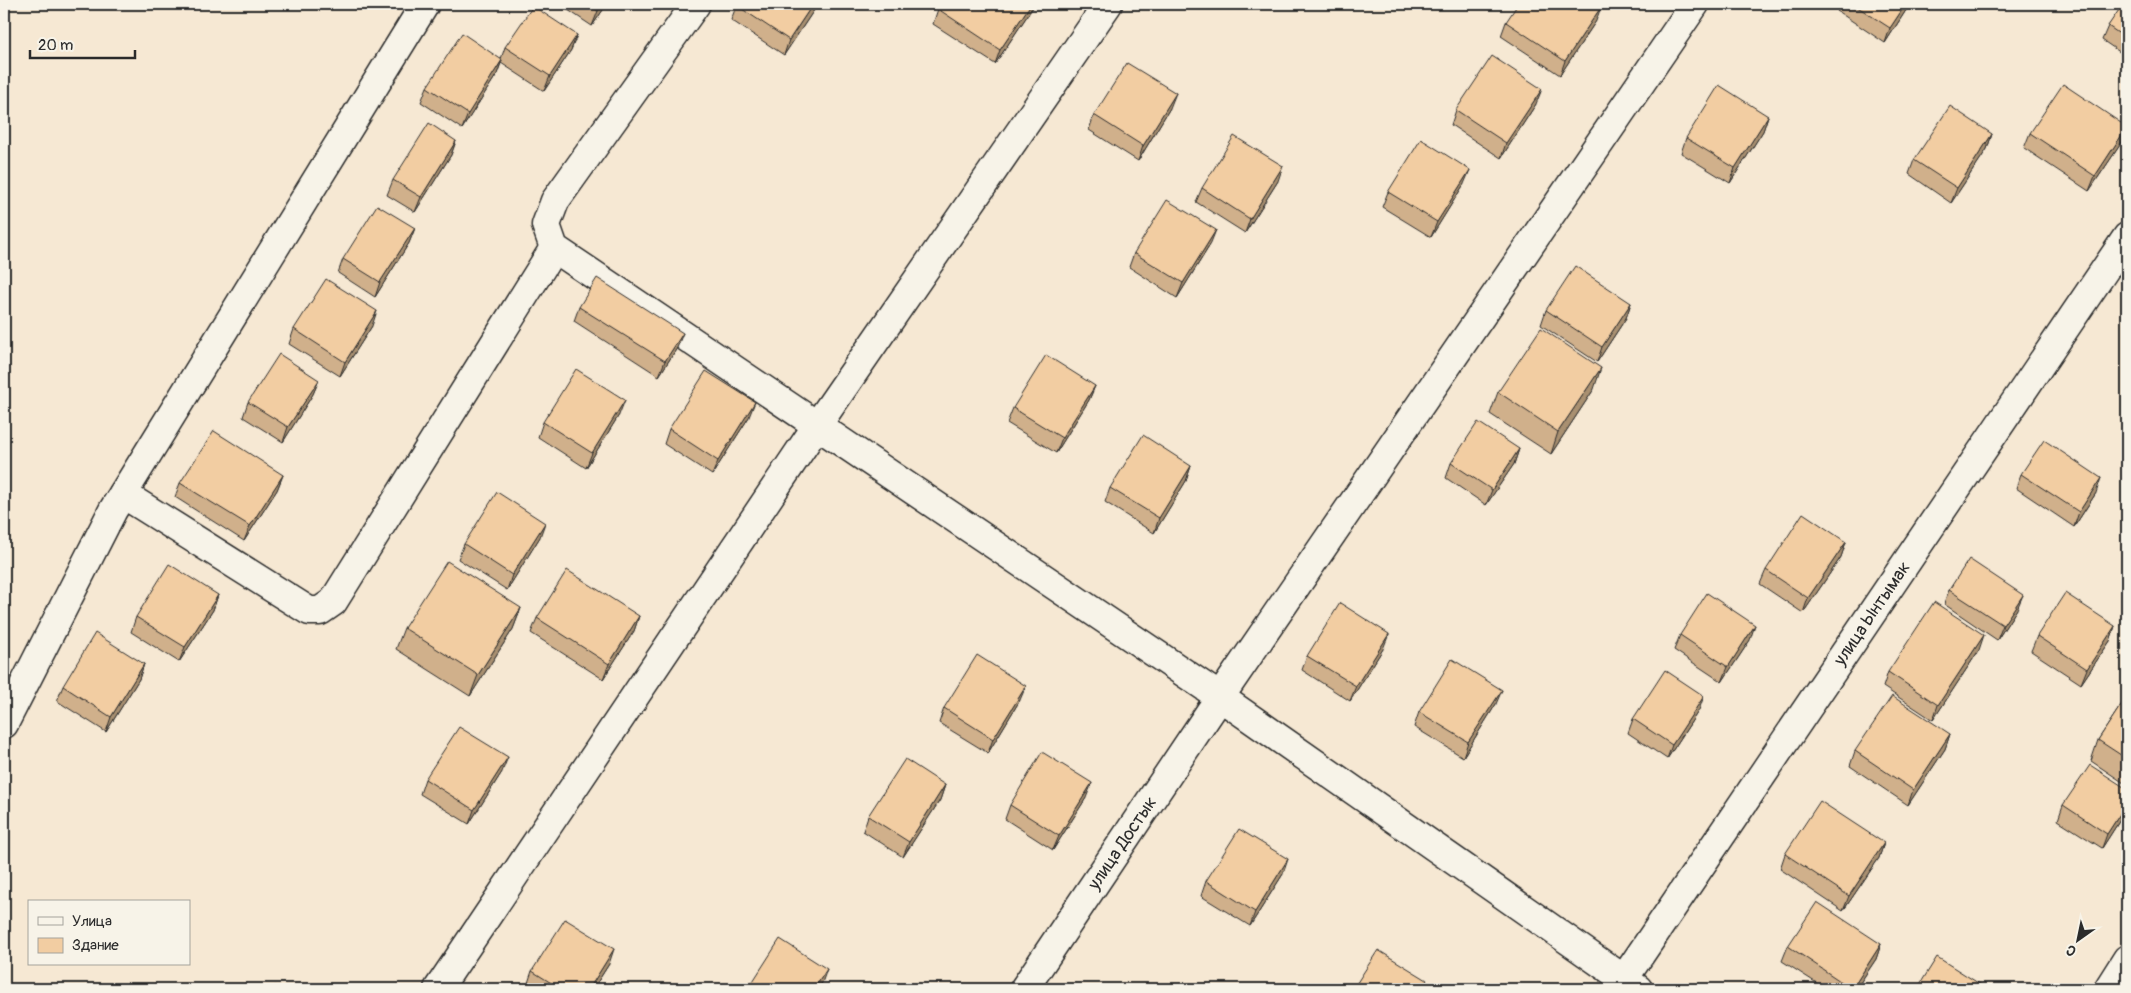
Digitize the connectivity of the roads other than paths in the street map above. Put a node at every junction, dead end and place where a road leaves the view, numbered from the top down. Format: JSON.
{"nodes":[{"id":1,"x":425,"y":4,"type":"edge"},
{"id":2,"x":696,"y":4,"type":"edge"},
{"id":3,"x":1108,"y":4,"type":"edge"},
{"id":4,"x":1695,"y":4,"type":"edge"},
{"id":5,"x":2127,"y":237,"type":"edge"},
{"id":6,"x":554,"y":248,"type":"junction"},
{"id":7,"x":818,"y":424,"type":"junction"},
{"id":8,"x":123,"y":494,"type":"junction"},
{"id":9,"x":1220,"y":697,"type":"junction"},
{"id":10,"x":4,"y":724,"type":"edge"},
{"id":11,"x":2127,"y":959,"type":"edge"},
{"id":12,"x":1626,"y":986,"type":"edge"},
{"id":13,"x":438,"y":989,"type":"edge"},
{"id":14,"x":1024,"y":989,"type":"edge"},
{"id":15,"x":2108,"y":989,"type":"edge"}],
"edges":[{"from":1,"to":8,"type":"street"},
{"from":2,"to":6,"type":"street"},
{"from":3,"to":7,"type":"street"},
{"from":4,"to":9,"type":"street","name":"улица Достык"},
{"from":5,"to":12,"type":"street","name":"улица Ынтымак"},
{"from":6,"to":7,"type":"street"},
{"from":6,"to":8,"type":"street"},
{"from":7,"to":9,"type":"street"},
{"from":7,"to":13,"type":"street"},
{"from":8,"to":10,"type":"street"},
{"from":9,"to":12,"type":"street"},
{"from":9,"to":14,"type":"street","name":"улица Достык"},
{"from":11,"to":15,"type":"street"}]}
